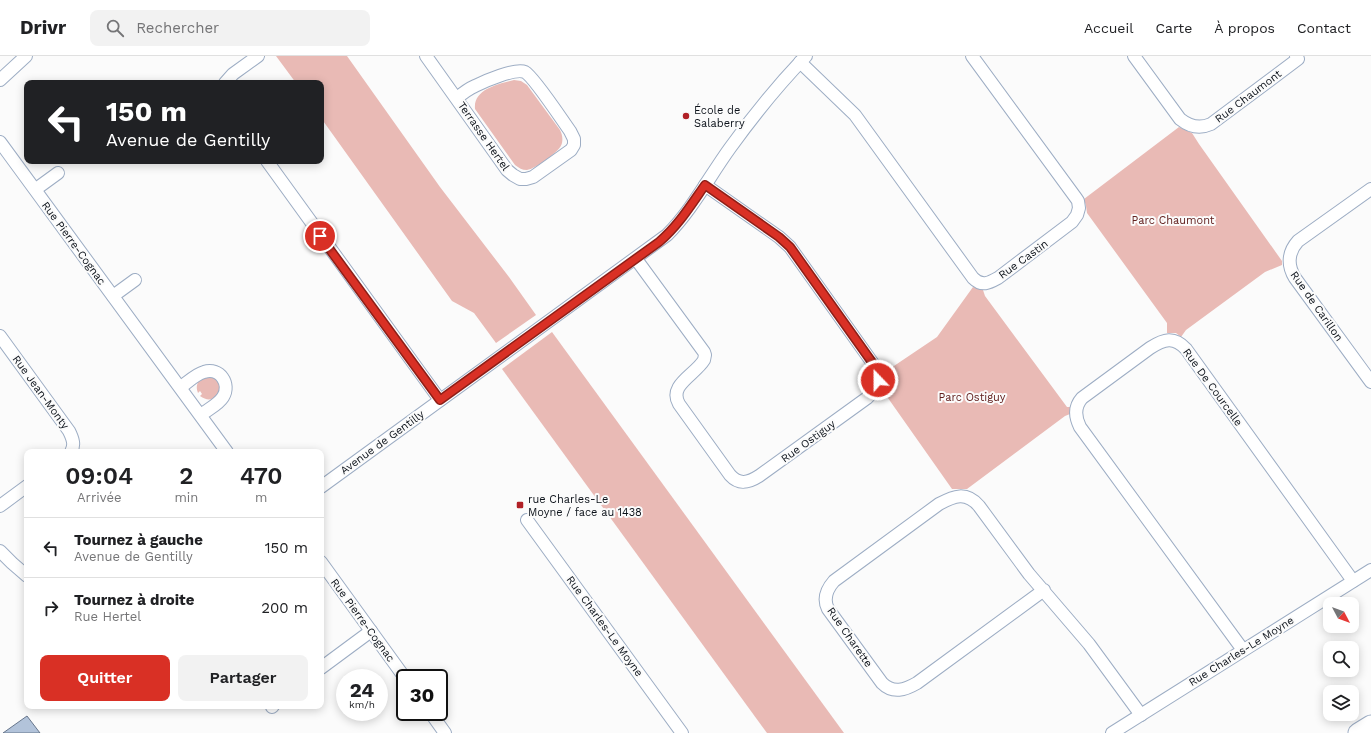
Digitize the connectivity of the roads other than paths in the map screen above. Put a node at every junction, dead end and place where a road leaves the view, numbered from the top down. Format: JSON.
{"nodes":[{"id":1,"x":26,"y":56,"type":"edge"},
{"id":2,"x":258,"y":56,"type":"edge"},
{"id":3,"x":426,"y":56,"type":"edge"},
{"id":4,"x":972,"y":56,"type":"edge"},
{"id":5,"x":1134,"y":56,"type":"edge"},
{"id":6,"x":1299,"y":57,"type":"edge"},
{"id":7,"x":803,"y":59,"type":"edge"},
{"id":8,"x":0,"y":80,"type":"edge"},
{"id":9,"x":228,"y":80,"type":"edge"},
{"id":10,"x":457,"y":98,"type":"junction"},
{"id":11,"x":0,"y":142,"type":"edge"},
{"id":12,"x":268,"y":164,"type":"edge"},
{"id":13,"x":58,"y":173,"type":"dead end"},
{"id":14,"x":705,"y":185,"type":"junction"},
{"id":15,"x":36,"y":189,"type":"junction"},
{"id":16,"x":1371,"y":189,"type":"edge"},
{"id":17,"x":636,"y":259,"type":"junction"},
{"id":18,"x":135,"y":280,"type":"dead end"},
{"id":19,"x":113,"y":296,"type":"junction"},
{"id":20,"x":0,"y":336,"type":"edge"},
{"id":21,"x":1371,"y":382,"type":"edge"},
{"id":22,"x":180,"y":387,"type":"junction"},
{"id":23,"x":440,"y":400,"type":"junction"},
{"id":24,"x":201,"y":415,"type":"junction"},
{"id":25,"x":72,"y":449,"type":"edge"},
{"id":26,"x":225,"y":449,"type":"edge"},
{"id":27,"x":324,"y":485,"type":"edge"},
{"id":28,"x":24,"y":488,"type":"edge"},
{"id":29,"x":0,"y":506,"type":"edge"},
{"id":30,"x":527,"y":520,"type":"dead end"},
{"id":31,"x":0,"y":551,"type":"edge"},
{"id":32,"x":324,"y":566,"type":"edge"},
{"id":33,"x":1371,"y":570,"type":"edge"},
{"id":34,"x":24,"y":573,"type":"edge"},
{"id":35,"x":1353,"y":581,"type":"junction"},
{"id":36,"x":1044,"y":590,"type":"junction"},
{"id":37,"x":371,"y":631,"type":"junction"},
{"id":38,"x":1243,"y":650,"type":"junction"},
{"id":39,"x":324,"y":666,"type":"edge"},
{"id":40,"x":398,"y":669,"type":"edge"},
{"id":41,"x":1141,"y":715,"type":"junction"},
{"id":42,"x":436,"y":721,"type":"edge"},
{"id":43,"x":1371,"y":725,"type":"edge"},
{"id":44,"x":445,"y":733,"type":"edge"},
{"id":45,"x":682,"y":733,"type":"edge"},
{"id":46,"x":1112,"y":733,"type":"edge"},
{"id":47,"x":1358,"y":733,"type":"edge"}],
"edges":[{"from":1,"to":8,"type":"street"},
{"from":2,"to":9,"type":"street"},
{"from":3,"to":10,"type":"street","name":"Terrasse Hertel"},
{"from":4,"to":7,"type":"street","name":"Rue Castin"},
{"from":5,"to":6,"type":"street","name":"Rue Chaumont"},
{"from":7,"to":14,"type":"street","name":"Avenue de Gentilly"},
{"from":10,"to":10,"type":"street","name":"Terrasse Hertel"},
{"from":11,"to":15,"type":"street","name":"Rue Pierre-Cognac"},
{"from":12,"to":23,"type":"street"},
{"from":13,"to":15,"type":"street","name":"Rue Pierre-Cognac"},
{"from":14,"to":17,"type":"street","name":"Avenue de Gentilly"},
{"from":14,"to":17,"type":"street","name":"Rue Ostiguy"},
{"from":15,"to":19,"type":"street","name":"Rue Pierre-Cognac"},
{"from":16,"to":21,"type":"street","name":"Rue de Carillon"},
{"from":17,"to":23,"type":"street","name":"Avenue de Gentilly"},
{"from":18,"to":19,"type":"street","name":"Rue Pierre-Cognac"},
{"from":19,"to":22,"type":"street","name":"Rue Pierre-Cognac"},
{"from":20,"to":25,"type":"street","name":"Rue Jean-Monty"},
{"from":22,"to":24,"type":"street","name":"Rue Pierre-Cognac"},
{"from":22,"to":24,"type":"street"},
{"from":23,"to":27,"type":"street","name":"Avenue de Gentilly"},
{"from":24,"to":26,"type":"street","name":"Rue Pierre-Cognac"},
{"from":28,"to":29,"type":"street"},
{"from":30,"to":45,"type":"street","name":"Rue Charles-Le Moyne"},
{"from":31,"to":34,"type":"street"},
{"from":32,"to":37,"type":"street","name":"Rue Pierre-Cognac"},
{"from":33,"to":35,"type":"street","name":"Rue Charles-Le Moyne"},
{"from":35,"to":38,"type":"street","name":"Rue Charles-Le Moyne"},
{"from":35,"to":38,"type":"street","name":"Rue De Courcelle"},
{"from":36,"to":36,"type":"street","name":"Rue Charette"},
{"from":36,"to":41,"type":"street","name":"Rue Charette"},
{"from":37,"to":39,"type":"street"},
{"from":37,"to":40,"type":"street","name":"Rue Pierre-Cognac"},
{"from":38,"to":41,"type":"street","name":"Rue Charles-Le Moyne"},
{"from":41,"to":46,"type":"street","name":"Rue Charles-Le Moyne"},
{"from":42,"to":44,"type":"street"},
{"from":43,"to":47,"type":"main road"}]}
